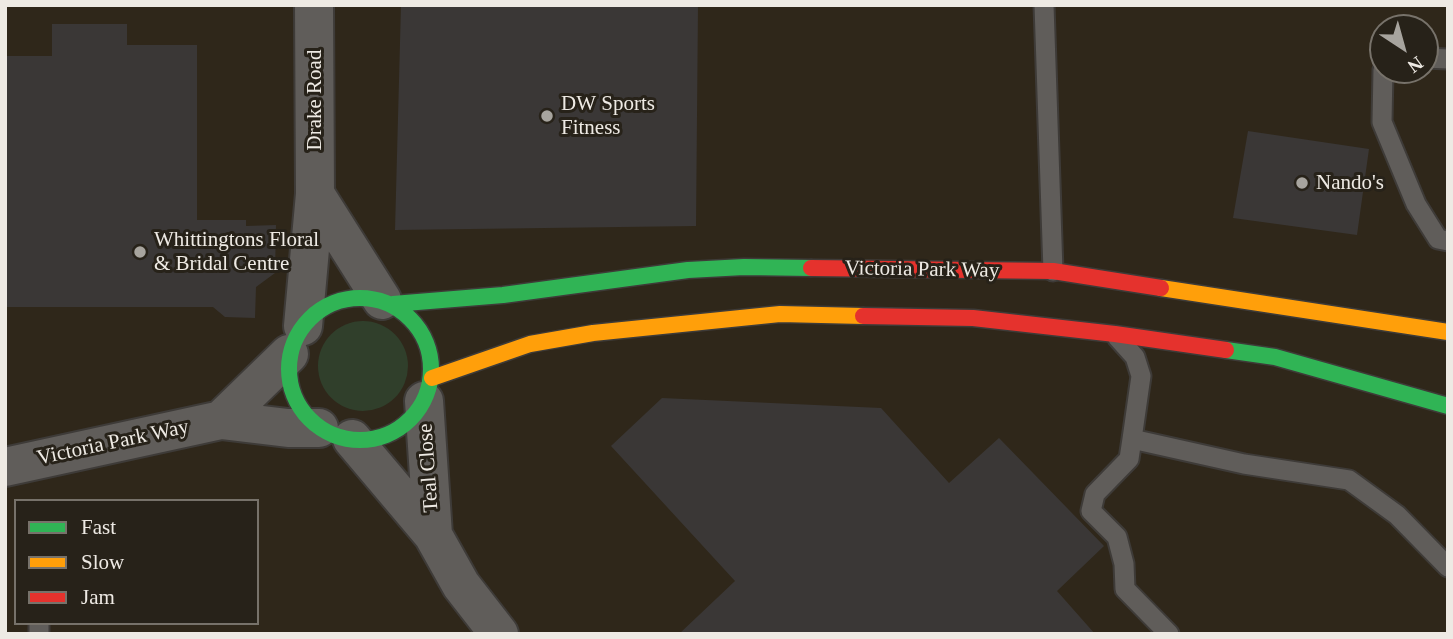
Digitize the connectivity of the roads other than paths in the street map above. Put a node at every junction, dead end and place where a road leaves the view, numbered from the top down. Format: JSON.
{"nodes":[{"id":1,"x":314,"y":5,"type":"edge"},
{"id":2,"x":1044,"y":5,"type":"edge"},
{"id":3,"x":1383,"y":84,"type":"edge"},
{"id":4,"x":316,"y":194,"type":"junction"},
{"id":5,"x":1448,"y":241,"type":"edge"},
{"id":6,"x":1053,"y":271,"type":"junction"},
{"id":7,"x":388,"y":302,"type":"junction"},
{"id":8,"x":1448,"y":332,"type":"edge"},
{"id":9,"x":1115,"y":334,"type":"junction"},
{"id":10,"x":296,"y":340,"type":"junction"},
{"id":11,"x":428,"y":390,"type":"junction"},
{"id":12,"x":1448,"y":406,"type":"edge"},
{"id":13,"x":221,"y":420,"type":"junction"},
{"id":14,"x":335,"y":434,"type":"junction"},
{"id":15,"x":1132,"y":439,"type":"junction"},
{"id":16,"x":5,"y":467,"type":"edge"},
{"id":17,"x":433,"y":535,"type":"junction"},
{"id":18,"x":1448,"y":567,"type":"edge"},
{"id":19,"x":499,"y":634,"type":"edge"},
{"id":20,"x":1169,"y":634,"type":"edge"}],
"edges":[{"from":1,"to":4,"type":"street","name":"Drake Road"},
{"from":2,"to":6,"type":"lane"},
{"from":3,"to":5,"type":"lane"},
{"from":4,"to":7,"type":"street"},
{"from":4,"to":10,"type":"street","name":"Drake Road"},
{"from":6,"to":7,"type":"street","name":"Victoria Park Way"},
{"from":6,"to":8,"type":"street","name":"Victoria Park Way"},
{"from":7,"to":10,"type":"street"},
{"from":7,"to":11,"type":"street"},
{"from":9,"to":11,"type":"street"},
{"from":9,"to":12,"type":"street"},
{"from":9,"to":15,"type":"lane"},
{"from":10,"to":13,"type":"street"},
{"from":10,"to":14,"type":"street"},
{"from":11,"to":14,"type":"street"},
{"from":11,"to":17,"type":"street","name":"Teal Close"},
{"from":13,"to":14,"type":"street"},
{"from":13,"to":16,"type":"street","name":"Victoria Park Way"},
{"from":14,"to":17,"type":"street","name":"Teal Close"},
{"from":15,"to":18,"type":"lane"},
{"from":15,"to":20,"type":"lane"},
{"from":17,"to":19,"type":"street","name":"Teal Close"}]}
